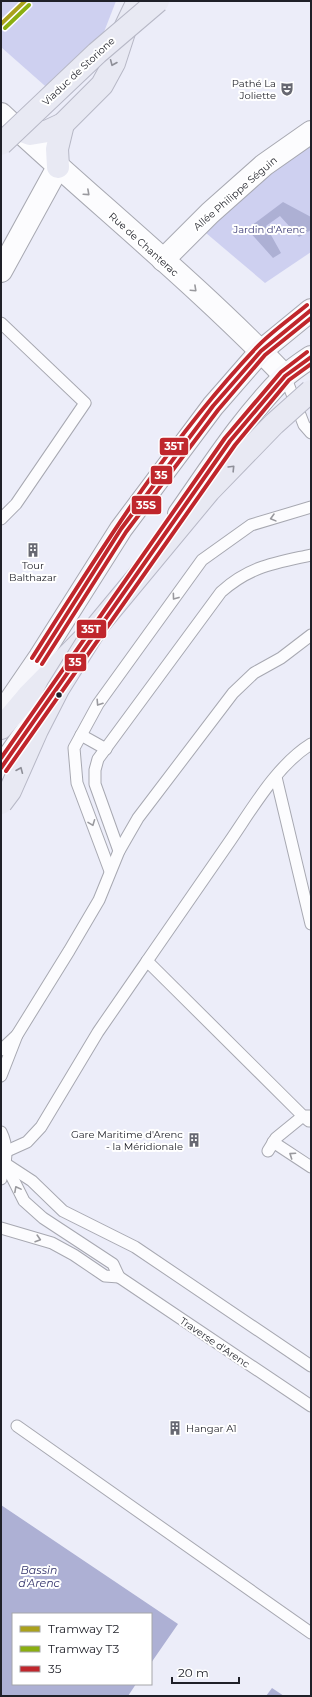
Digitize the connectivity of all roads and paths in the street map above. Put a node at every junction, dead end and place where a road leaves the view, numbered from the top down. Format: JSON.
{"nodes":[{"id":1,"x":138,"y":1,"type":"edge"},
{"id":2,"x":158,"y":1,"type":"edge"},
{"id":3,"x":1,"y":114,"type":"edge"},
{"id":4,"x":64,"y":124,"type":"junction"},
{"id":5,"x":17,"y":129,"type":"junction"},
{"id":6,"x":311,"y":132,"type":"edge"},
{"id":7,"x":1,"y":144,"type":"edge"},
{"id":8,"x":58,"y":167,"type":"junction"},
{"id":9,"x":163,"y":260,"type":"junction"},
{"id":10,"x":1,"y":271,"type":"edge"},
{"id":11,"x":311,"y":310,"type":"edge"},
{"id":12,"x":1,"y":323,"type":"edge"},
{"id":13,"x":261,"y":351,"type":"junction"},
{"id":14,"x":311,"y":357,"type":"edge"},
{"id":15,"x":285,"y":376,"type":"junction"},
{"id":16,"x":311,"y":391,"type":"edge"},
{"id":17,"x":311,"y":433,"type":"edge"},
{"id":18,"x":311,"y":507,"type":"edge"},
{"id":19,"x":1,"y":519,"type":"edge"},
{"id":20,"x":311,"y":555,"type":"edge"},
{"id":21,"x":98,"y":625,"type":"junction"},
{"id":22,"x":311,"y":634,"type":"edge"},
{"id":23,"x":1,"y":714,"type":"edge"},
{"id":24,"x":1,"y":728,"type":"edge"},
{"id":25,"x":81,"y":735,"type":"junction"},
{"id":26,"x":311,"y":744,"type":"edge"},
{"id":27,"x":106,"y":749,"type":"junction"},
{"id":28,"x":1,"y":768,"type":"edge"},
{"id":29,"x":276,"y":777,"type":"junction"},
{"id":30,"x":1,"y":803,"type":"edge"},
{"id":31,"x":119,"y":851,"type":"junction"},
{"id":32,"x":110,"y":871,"type":"junction"},
{"id":33,"x":311,"y":924,"type":"edge"},
{"id":34,"x":147,"y":962,"type":"junction"},
{"id":35,"x":16,"y":1035,"type":"junction"},
{"id":36,"x":1,"y":1050,"type":"edge"},
{"id":37,"x":1,"y":1076,"type":"edge"},
{"id":38,"x":308,"y":1118,"type":"edge"},
{"id":39,"x":1,"y":1132,"type":"edge"},
{"id":40,"x":6,"y":1151,"type":"junction"},
{"id":41,"x":6,"y":1164,"type":"junction"},
{"id":42,"x":311,"y":1168,"type":"edge"},
{"id":43,"x":1,"y":1179,"type":"edge"},
{"id":44,"x":1,"y":1228,"type":"edge"},
{"id":45,"x":63,"y":1249,"type":"junction"},
{"id":46,"x":95,"y":1254,"type":"junction"},
{"id":47,"x":119,"y":1278,"type":"junction"},
{"id":48,"x":311,"y":1366,"type":"edge"},
{"id":49,"x":311,"y":1406,"type":"edge"},
{"id":50,"x":17,"y":1426,"type":"dead end"},
{"id":51,"x":311,"y":1632,"type":"edge"}],
"edges":[{"from":1,"to":4,"type":"highway","one_way":true},
{"from":2,"to":7,"type":"highway","name":"Viaduc de Storione","bridge":true},
{"from":3,"to":5,"type":"street","name":"Rue de Chanterac"},
{"from":4,"to":5,"type":"highway"},
{"from":4,"to":8,"type":"highway"},
{"from":5,"to":8,"type":"street","name":"Rue de Chanterac"},
{"from":6,"to":9,"type":"street","name":"Allée Philippe Séguin"},
{"from":8,"to":9,"type":"street","name":"Rue de Chanterac","one_way":true},
{"from":8,"to":10,"type":"street"},
{"from":9,"to":13,"type":"street","name":"Rue de Chanterac","one_way":true},
{"from":11,"to":13,"type":"street"},
{"from":12,"to":19,"type":"lane"},
{"from":13,"to":15,"type":"street","name":"Rue de Chanterac"},
{"from":13,"to":23,"type":"street"},
{"from":14,"to":15,"type":"street"},
{"from":15,"to":16,"type":"lane"},
{"from":15,"to":17,"type":"lane"},
{"from":15,"to":28,"type":"street"},
{"from":21,"to":16,"type":"highway","one_way":true,"bridge":true},
{"from":18,"to":25,"type":"lane","one_way":true},
{"from":20,"to":27,"type":"lane"},
{"from":21,"to":24,"type":"highway","bridge":true},
{"from":30,"to":21,"type":"highway","one_way":true,"bridge":true},
{"from":22,"to":31,"type":"lane"},
{"from":25,"to":27,"type":"lane"},
{"from":25,"to":32,"type":"lane","one_way":true},
{"from":26,"to":29,"type":"lane"},
{"from":27,"to":31,"type":"lane"},
{"from":29,"to":33,"type":"lane"},
{"from":29,"to":34,"type":"lane"},
{"from":31,"to":32,"type":"lane"},
{"from":32,"to":35,"type":"lane"},
{"from":34,"to":38,"type":"lane"},
{"from":34,"to":40,"type":"lane"},
{"from":35,"to":36,"type":"lane"},
{"from":35,"to":37,"type":"lane"},
{"from":42,"to":38,"type":"lane","one_way":true},
{"from":39,"to":40,"type":"lane"},
{"from":40,"to":41,"type":"lane"},
{"from":41,"to":43,"type":"lane"},
{"from":46,"to":41,"type":"lane","name":"Traverse d'Arenc","one_way":true},
{"from":41,"to":48,"type":"lane"},
{"from":44,"to":45,"type":"lane","name":"Traverse d'Arenc","one_way":true},
{"from":45,"to":46,"type":"lane"},
{"from":45,"to":47,"type":"lane","name":"Traverse d'Arenc"},
{"from":46,"to":47,"type":"lane","name":"Traverse d'Arenc"},
{"from":47,"to":49,"type":"lane","name":"Traverse d'Arenc"},
{"from":50,"to":51,"type":"lane"}]}
